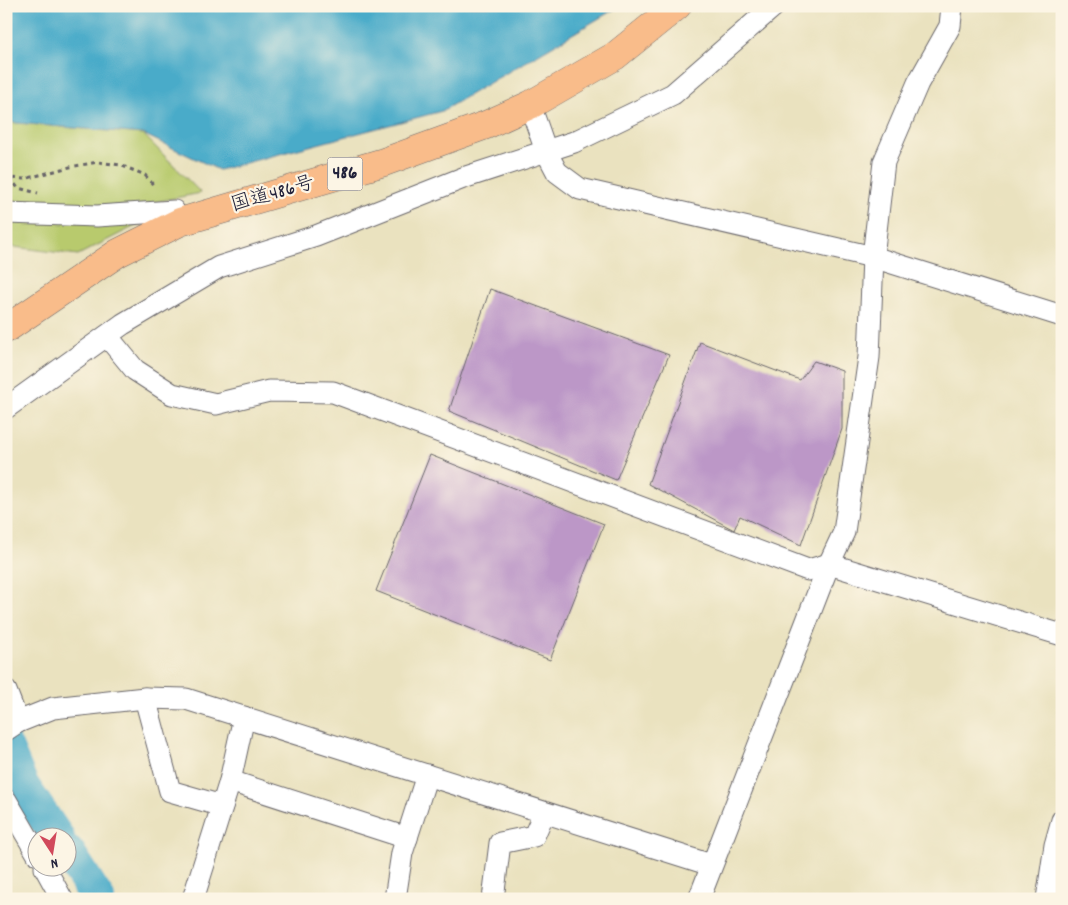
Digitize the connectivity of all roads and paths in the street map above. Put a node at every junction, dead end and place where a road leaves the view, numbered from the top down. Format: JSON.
{"nodes":[{"id":1,"x":677,"y":6,"type":"edge"},
{"id":2,"x":774,"y":6,"type":"edge"},
{"id":3,"x":952,"y":6,"type":"edge"},
{"id":4,"x":530,"y":106,"type":"junction"},
{"id":5,"x":546,"y":152,"type":"junction"},
{"id":6,"x":6,"y":176,"type":"edge"},
{"id":7,"x":155,"y":187,"type":"dead end"},
{"id":8,"x":6,"y":213,"type":"edge"},
{"id":9,"x":180,"y":222,"type":"junction"},
{"id":10,"x":873,"y":257,"type":"junction"},
{"id":11,"x":1062,"y":316,"type":"edge"},
{"id":12,"x":6,"y":329,"type":"edge"},
{"id":13,"x":107,"y":336,"type":"junction"},
{"id":14,"x":6,"y":408,"type":"edge"},
{"id":15,"x":829,"y":564,"type":"junction"},
{"id":16,"x":1062,"y":635,"type":"edge"},
{"id":17,"x":6,"y":691,"type":"edge"},
{"id":18,"x":145,"y":698,"type":"junction"},
{"id":19,"x":244,"y":717,"type":"junction"},
{"id":20,"x":12,"y":726,"type":"edge"},
{"id":21,"x":426,"y":775,"type":"junction"},
{"id":22,"x":230,"y":780,"type":"junction"},
{"id":23,"x":6,"y":800,"type":"edge"},
{"id":24,"x":222,"y":806,"type":"junction"},
{"id":25,"x":544,"y":812,"type":"junction"},
{"id":26,"x":1062,"y":820,"type":"edge"},
{"id":27,"x":28,"y":838,"type":"edge"},
{"id":28,"x":407,"y":838,"type":"junction"},
{"id":29,"x":711,"y":866,"type":"junction"},
{"id":30,"x":50,"y":878,"type":"edge"},
{"id":31,"x":62,"y":899,"type":"edge"},
{"id":32,"x":193,"y":899,"type":"edge"},
{"id":33,"x":396,"y":899,"type":"edge"},
{"id":34,"x":492,"y":899,"type":"edge"},
{"id":35,"x":699,"y":899,"type":"edge"},
{"id":36,"x":1047,"y":899,"type":"edge"}],
"edges":[{"from":1,"to":4,"type":"highway","name":"国道486号","number":"486"},
{"from":2,"to":5,"type":"street"},
{"from":3,"to":10,"type":"street"},
{"from":4,"to":5,"type":"street"},
{"from":4,"to":9,"type":"highway","name":"国道486号","number":"486"},
{"from":5,"to":10,"type":"street"},
{"from":5,"to":13,"type":"street"},
{"from":6,"to":7,"type":"path"},
{"from":8,"to":9,"type":"street"},
{"from":9,"to":12,"type":"highway","name":"国道486号","number":"486"},
{"from":10,"to":11,"type":"street"},
{"from":10,"to":15,"type":"street"},
{"from":13,"to":14,"type":"street"},
{"from":13,"to":15,"type":"street"},
{"from":15,"to":16,"type":"street"},
{"from":15,"to":29,"type":"street"},
{"from":17,"to":20,"type":"street"},
{"from":18,"to":19,"type":"street"},
{"from":18,"to":20,"type":"street"},
{"from":18,"to":24,"type":"street"},
{"from":19,"to":21,"type":"street"},
{"from":19,"to":22,"type":"street"},
{"from":21,"to":25,"type":"street"},
{"from":21,"to":28,"type":"street"},
{"from":22,"to":24,"type":"street"},
{"from":22,"to":28,"type":"street"},
{"from":23,"to":27,"type":"street"},
{"from":24,"to":32,"type":"street"},
{"from":25,"to":29,"type":"street"},
{"from":25,"to":34,"type":"street"},
{"from":26,"to":36,"type":"street"},
{"from":28,"to":33,"type":"street"},
{"from":29,"to":35,"type":"street"},
{"from":30,"to":31,"type":"street"}]}
